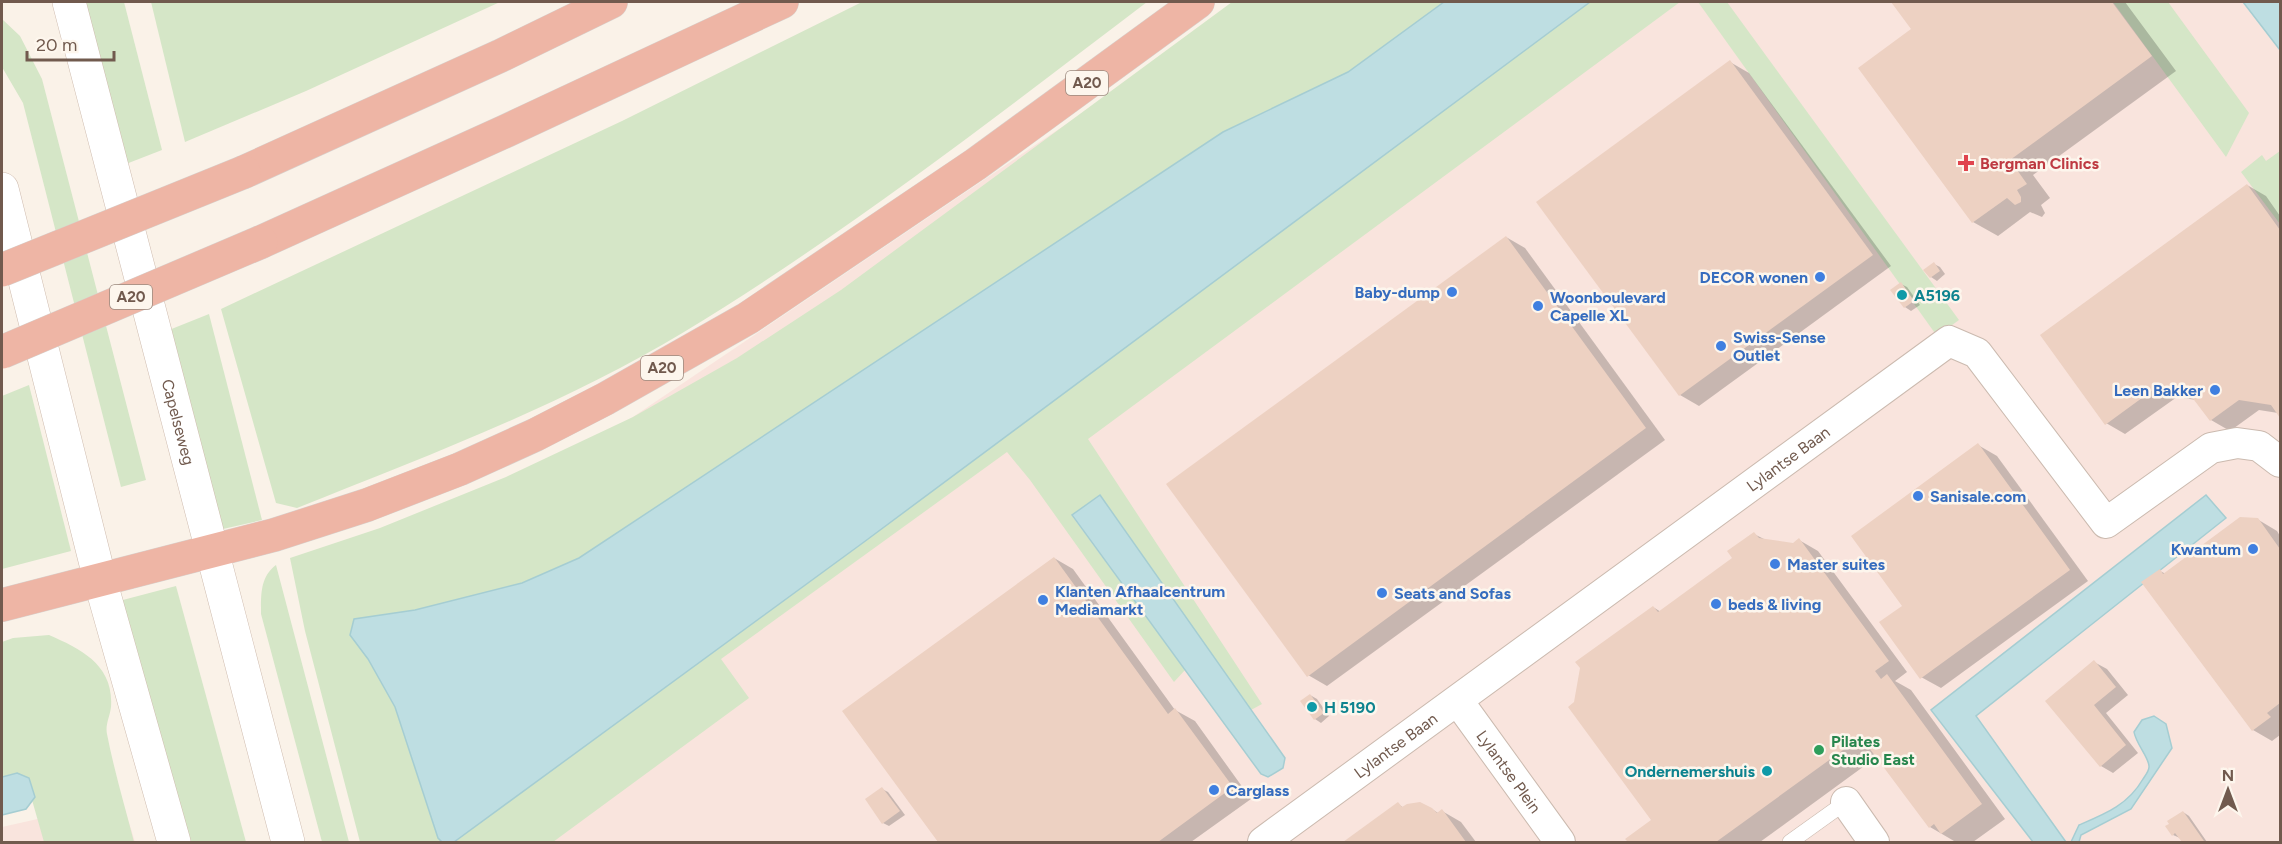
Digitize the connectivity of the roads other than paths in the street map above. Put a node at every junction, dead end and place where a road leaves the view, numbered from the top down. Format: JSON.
{"nodes":[{"id":1,"x":69,"y":2,"type":"edge"},
{"id":2,"x":611,"y":2,"type":"edge"},
{"id":3,"x":782,"y":2,"type":"edge"},
{"id":4,"x":1198,"y":2,"type":"edge"},
{"id":5,"x":2,"y":189,"type":"edge"},
{"id":6,"x":2,"y":270,"type":"edge"},
{"id":7,"x":2,"y":352,"type":"edge"},
{"id":8,"x":2280,"y":462,"type":"edge"},
{"id":9,"x":214,"y":552,"type":"junction"},
{"id":10,"x":100,"y":580,"type":"junction"},
{"id":11,"x":2,"y":605,"type":"edge"},
{"id":12,"x":1458,"y":701,"type":"junction"},
{"id":13,"x":1846,"y":802,"type":"joint"},
{"id":14,"x":174,"y":843,"type":"edge"},
{"id":15,"x":288,"y":843,"type":"edge"},
{"id":16,"x":1263,"y":843,"type":"edge"},
{"id":17,"x":1560,"y":843,"type":"edge"},
{"id":18,"x":1790,"y":843,"type":"edge"},
{"id":19,"x":1874,"y":843,"type":"edge"}],
"edges":[{"from":1,"to":9,"type":"main road","name":"Capelseweg"},
{"from":2,"to":6,"type":"highway","bridge":true},
{"from":3,"to":7,"type":"highway","number":"A20","bridge":true},
{"from":4,"to":9,"type":"highway","number":"A20"},
{"from":5,"to":10,"type":"main road"},
{"from":8,"to":12,"type":"street","name":"Lylantse Baan"},
{"from":9,"to":10,"type":"highway"},
{"from":9,"to":15,"type":"main road","name":"Capelseweg"},
{"from":10,"to":11,"type":"highway"},
{"from":10,"to":14,"type":"main road"},
{"from":12,"to":16,"type":"street","name":"Lylantse Baan"},
{"from":12,"to":17,"type":"street","name":"Lylantse Plein"},
{"from":13,"to":18,"type":"lane"},
{"from":13,"to":19,"type":"street"}]}
